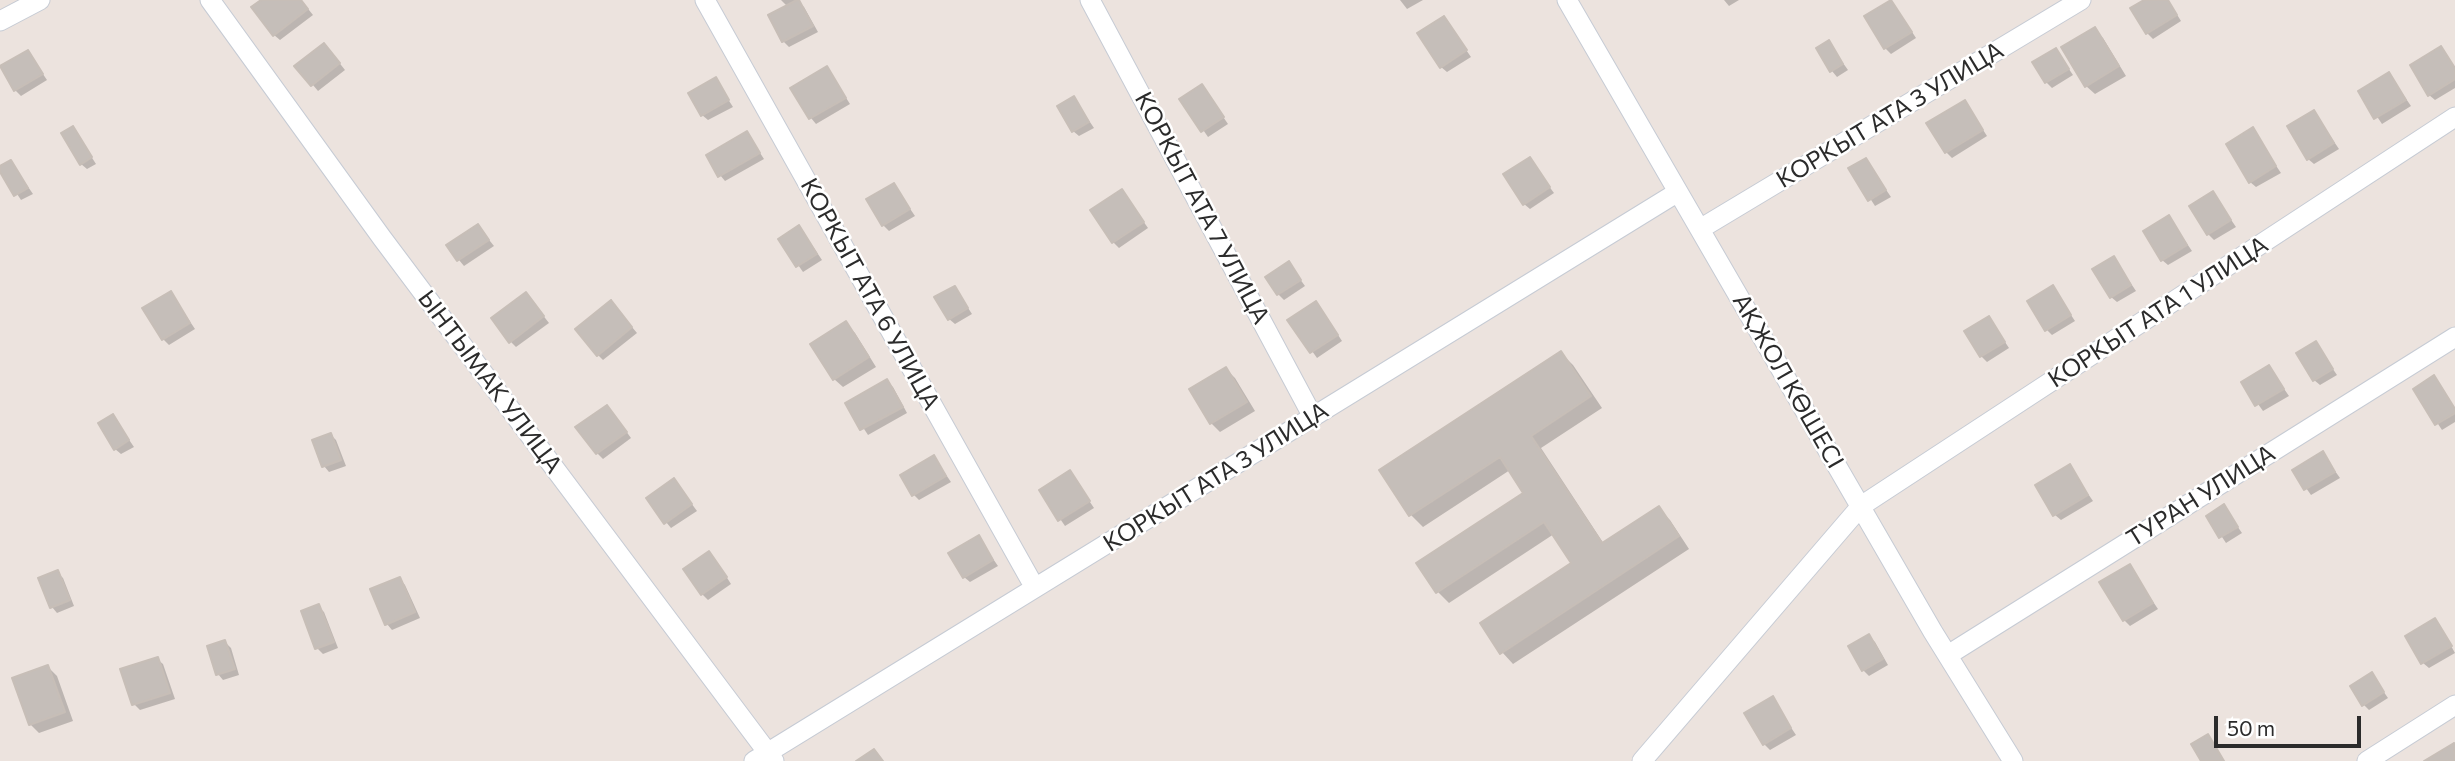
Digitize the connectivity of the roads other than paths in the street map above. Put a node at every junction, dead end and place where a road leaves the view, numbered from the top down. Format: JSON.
{"nodes":[{"id":1,"x":40,"y":0,"type":"edge"},
{"id":2,"x":210,"y":0,"type":"edge"},
{"id":3,"x":705,"y":0,"type":"edge"},
{"id":4,"x":1090,"y":0,"type":"edge"},
{"id":5,"x":1567,"y":0,"type":"edge"},
{"id":6,"x":2081,"y":0,"type":"edge"},
{"id":7,"x":0,"y":21,"type":"edge"},
{"id":8,"x":2455,"y":117,"type":"edge"},
{"id":9,"x":1678,"y":192,"type":"junction"},
{"id":10,"x":1700,"y":229,"type":"junction"},
{"id":11,"x":2455,"y":337,"type":"edge"},
{"id":12,"x":1313,"y":417,"type":"junction"},
{"id":13,"x":1861,"y":506,"type":"junction"},
{"id":14,"x":1035,"y":588,"type":"junction"},
{"id":15,"x":1948,"y":655,"type":"junction"},
{"id":16,"x":2455,"y":705,"type":"edge"},
{"id":17,"x":765,"y":758,"type":"edge"},
{"id":18,"x":1642,"y":761,"type":"edge"},
{"id":19,"x":2013,"y":761,"type":"edge"},
{"id":20,"x":2367,"y":761,"type":"edge"}],
"edges":[{"from":1,"to":7,"type":"street"},
{"from":2,"to":17,"type":"street","name":"ЫНТЫМАК УЛИЦА"},
{"from":3,"to":14,"type":"street","name":"КОРКЫТ АТА 6 УЛИЦА"},
{"from":4,"to":12,"type":"street","name":"КОРКЫТ АТА 7 УЛИЦА"},
{"from":5,"to":9,"type":"street","name":"АҚЖОЛ КӨШЕСІ"},
{"from":6,"to":10,"type":"street","name":"КОРКЫТ АТА 3 УЛИЦА"},
{"from":8,"to":13,"type":"street","name":"КОРКЫТ АТА 1 УЛИЦА"},
{"from":9,"to":10,"type":"street","name":"АҚЖОЛ КӨШЕСІ"},
{"from":9,"to":12,"type":"street","name":"КОРКЫТ АТА 3 УЛИЦА"},
{"from":10,"to":13,"type":"street","name":"АҚЖОЛ КӨШЕСІ"},
{"from":11,"to":15,"type":"street","name":"ТУРАН УЛИЦА"},
{"from":12,"to":14,"type":"street","name":"КОРКЫТ АТА 3 УЛИЦА"},
{"from":13,"to":15,"type":"street","name":"АҚЖОЛ КӨШЕСІ"},
{"from":13,"to":18,"type":"street"},
{"from":14,"to":17,"type":"street","name":"КОРКЫТ АТА 3 УЛИЦА"},
{"from":15,"to":19,"type":"street","name":"АҚЖОЛ КӨШЕСІ"},
{"from":16,"to":20,"type":"street"}]}
